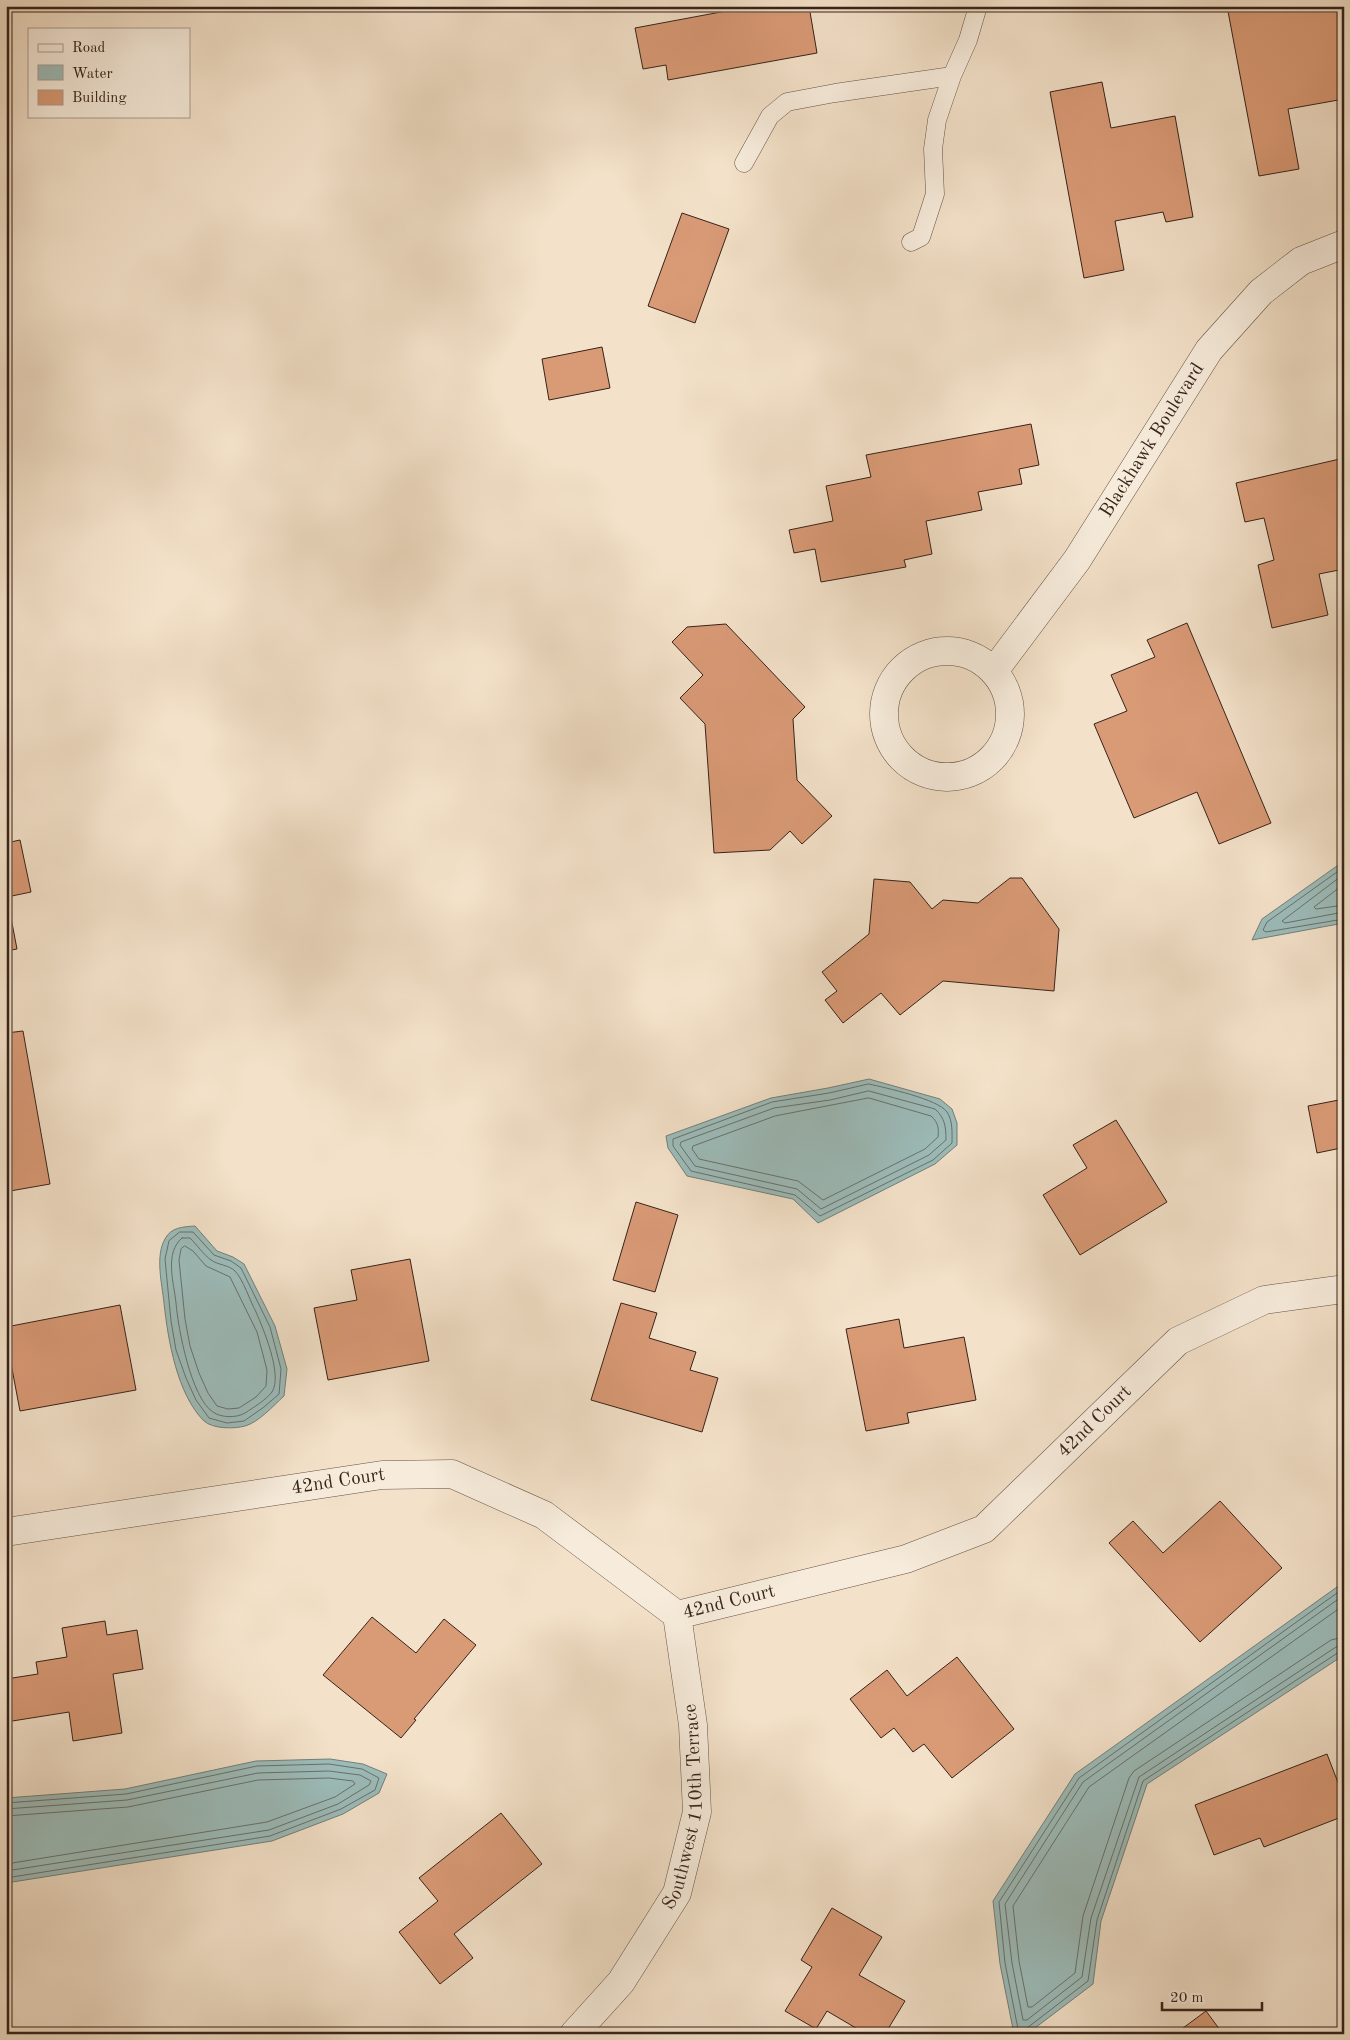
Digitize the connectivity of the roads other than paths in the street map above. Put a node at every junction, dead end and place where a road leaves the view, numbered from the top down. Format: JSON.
{"nodes":[{"id":1,"x":978,"y":6,"type":"edge"},
{"id":2,"x":952,"y":76,"type":"junction"},
{"id":3,"x":744,"y":163,"type":"dead end"},
{"id":4,"x":911,"y":242,"type":"dead end"},
{"id":5,"x":1344,"y":244,"type":"edge"},
{"id":6,"x":994,"y":671,"type":"junction"},
{"id":7,"x":1344,"y":1289,"type":"edge"},
{"id":8,"x":6,"y":1532,"type":"edge"},
{"id":9,"x":677,"y":1615,"type":"junction"},
{"id":10,"x":574,"y":2034,"type":"edge"}],
"edges":[{"from":1,"to":2,"type":"lane"},
{"from":2,"to":3,"type":"lane"},
{"from":2,"to":4,"type":"lane"},
{"from":5,"to":6,"type":"street","name":"Blackhawk Boulevard"},
{"from":6,"to":6,"type":"street"},
{"from":7,"to":9,"type":"street","name":"42nd Court"},
{"from":8,"to":9,"type":"street","name":"42nd Court"},
{"from":9,"to":10,"type":"street","name":"Southwest 110th Terrace"}]}
